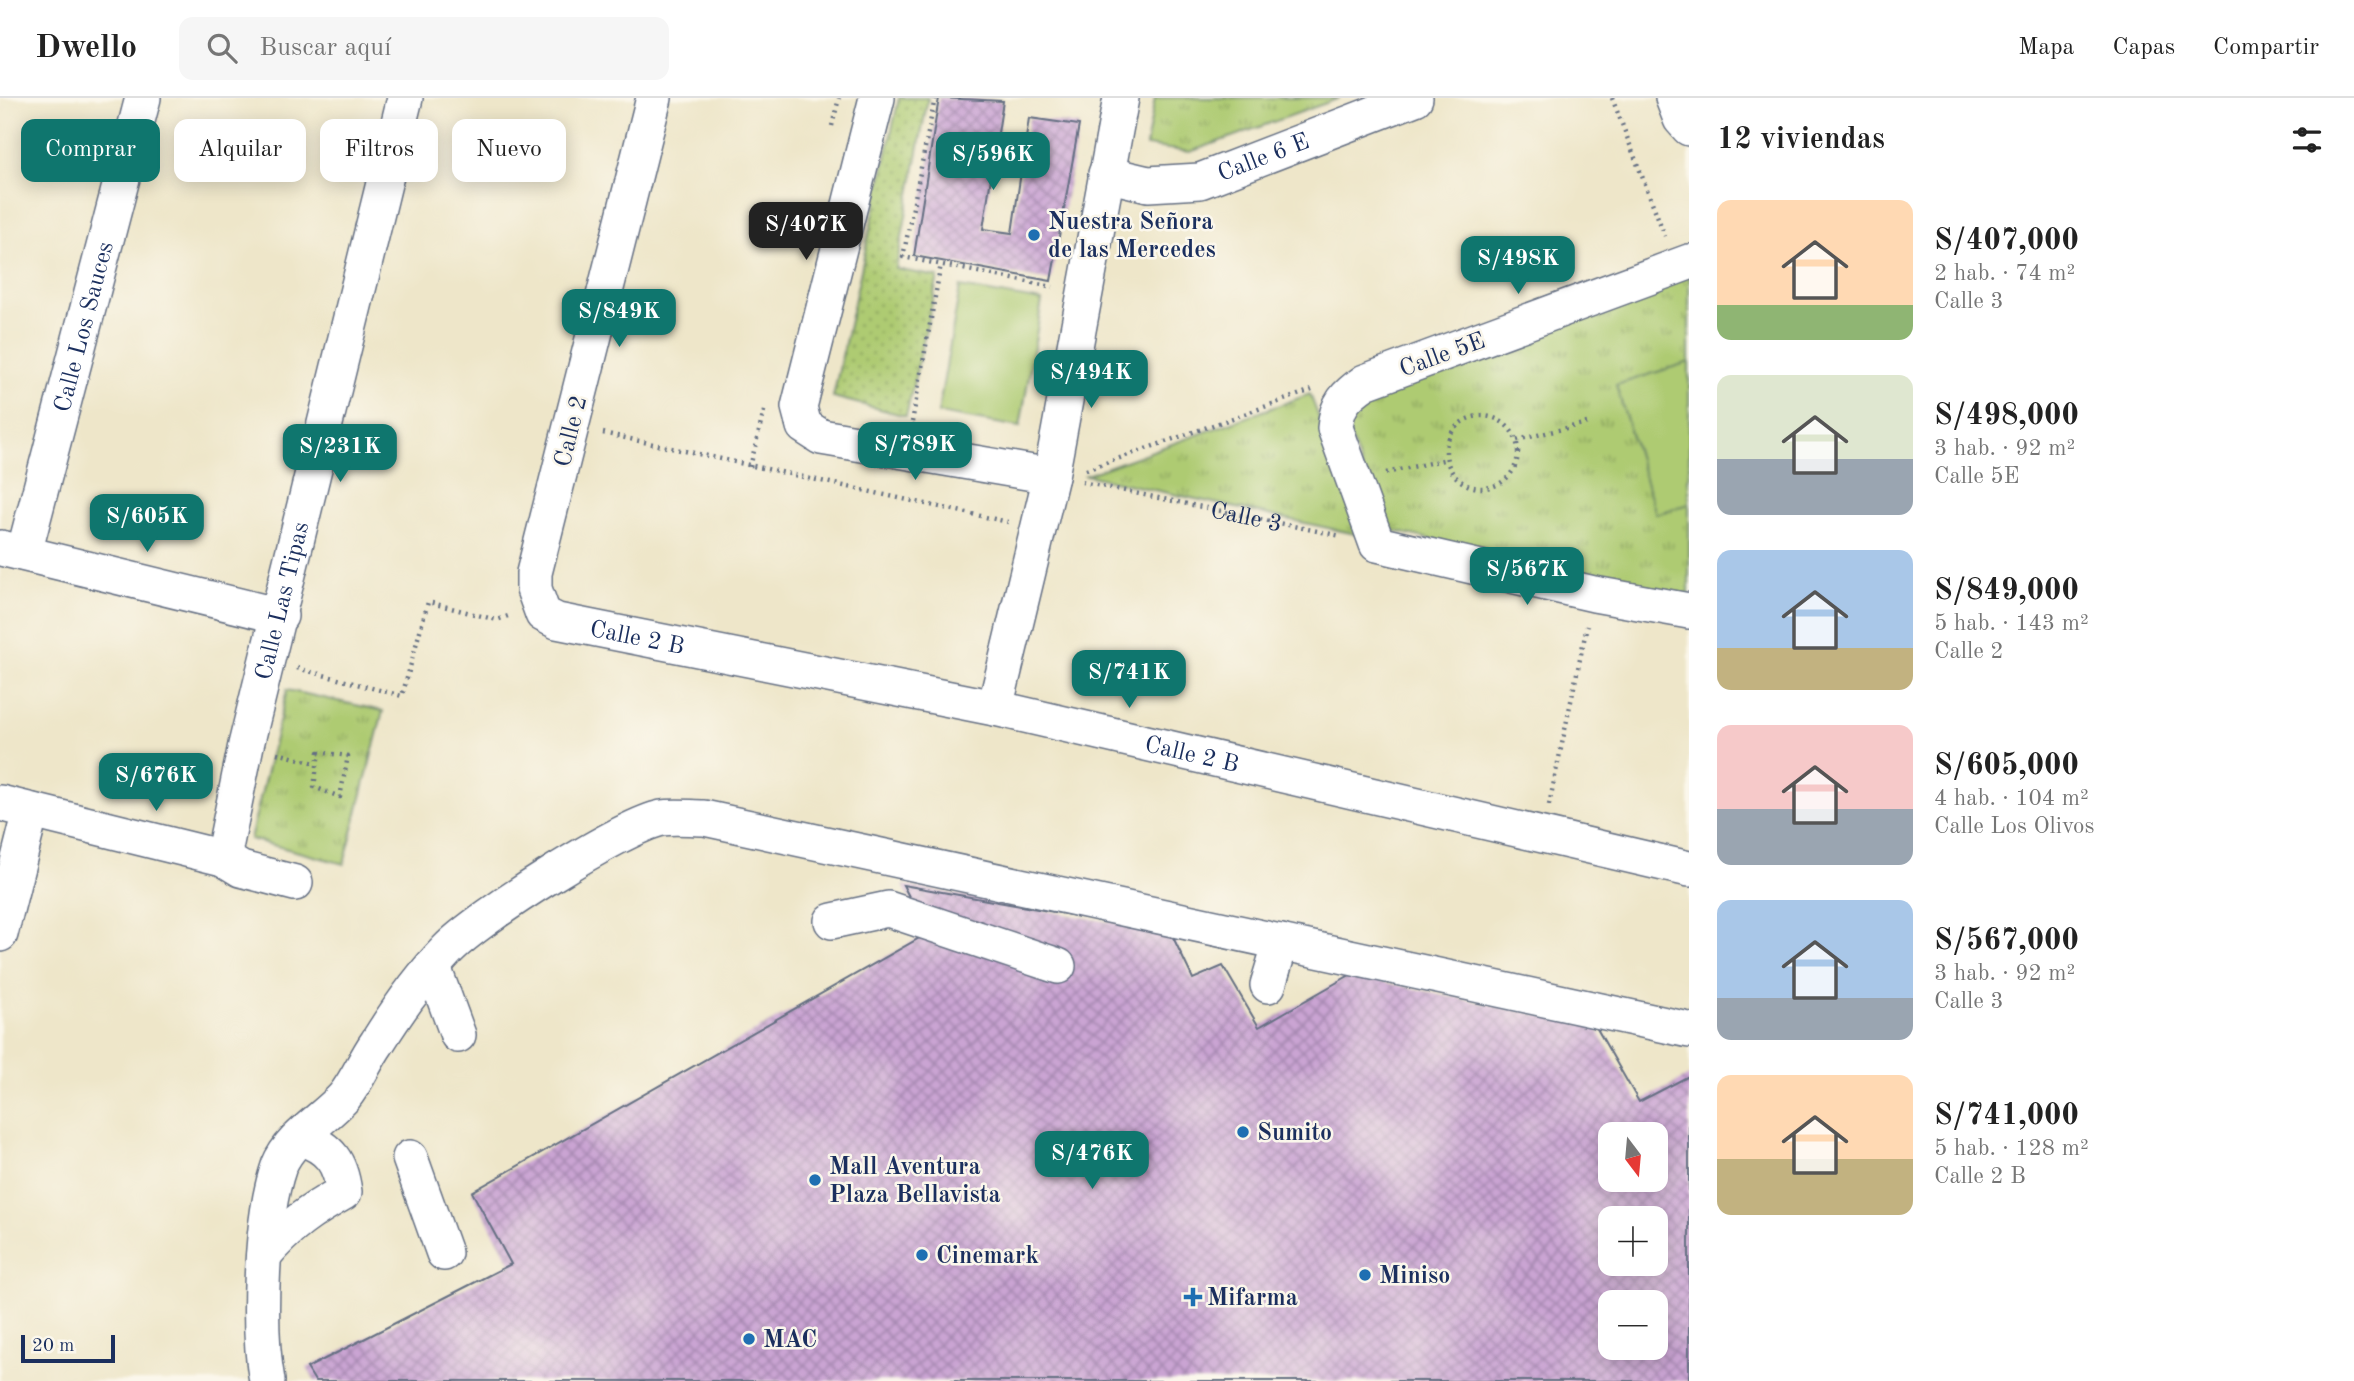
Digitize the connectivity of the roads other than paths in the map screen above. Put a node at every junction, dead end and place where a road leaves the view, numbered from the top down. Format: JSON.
{"nodes":[{"id":1,"x":144,"y":98,"type":"edge"},
{"id":2,"x":405,"y":98,"type":"edge"},
{"id":3,"x":654,"y":98,"type":"edge"},
{"id":4,"x":877,"y":98,"type":"edge"},
{"id":5,"x":1121,"y":98,"type":"edge"},
{"id":6,"x":1415,"y":98,"type":"edge"},
{"id":7,"x":1673,"y":98,"type":"edge"},
{"id":8,"x":1689,"y":128,"type":"edge"},
{"id":9,"x":1107,"y":174,"type":"junction"},
{"id":10,"x":1683,"y":264,"type":"edge"},
{"id":11,"x":1064,"y":478,"type":"junction"},
{"id":12,"x":12,"y":550,"type":"edge"},
{"id":13,"x":537,"y":602,"type":"joint"},
{"id":14,"x":1689,"y":611,"type":"edge"},
{"id":15,"x":280,"y":616,"type":"junction"},
{"id":16,"x":995,"y":708,"type":"junction"},
{"id":17,"x":15,"y":807,"type":"edge"},
{"id":18,"x":223,"y":858,"type":"junction"},
{"id":19,"x":1689,"y":869,"type":"edge"},
{"id":20,"x":295,"y":883,"type":"dead end"},
{"id":21,"x":832,"y":921,"type":"dead end"},
{"id":22,"x":0,"y":933,"type":"edge"},
{"id":23,"x":1280,"y":942,"type":"junction"},
{"id":24,"x":433,"y":967,"type":"junction"},
{"id":25,"x":1058,"y":967,"type":"dead end"},
{"id":26,"x":1268,"y":985,"type":"dead end"},
{"id":27,"x":1689,"y":1030,"type":"edge"},
{"id":28,"x":458,"y":1035,"type":"dead end"},
{"id":29,"x":291,"y":1151,"type":"junction"},
{"id":30,"x":410,"y":1158,"type":"dead end"},
{"id":31,"x":307,"y":1212,"type":"junction"},
{"id":32,"x":443,"y":1254,"type":"dead end"},
{"id":33,"x":264,"y":1255,"type":"junction"},
{"id":34,"x":267,"y":1381,"type":"edge"}],
"edges":[{"from":1,"to":12,"type":"street","name":"Calle Los Sauces"},
{"from":2,"to":15,"type":"street","name":"Calle Las Tipas"},
{"from":3,"to":13,"type":"street","name":"Calle 2"},
{"from":4,"to":11,"type":"street"},
{"from":5,"to":9,"type":"street"},
{"from":6,"to":9,"type":"street","name":"Calle 6 E"},
{"from":7,"to":8,"type":"street"},
{"from":9,"to":11,"type":"street"},
{"from":10,"to":14,"type":"street","name":"Calle 5E"},
{"from":11,"to":16,"type":"street"},
{"from":12,"to":15,"type":"street"},
{"from":13,"to":16,"type":"street","name":"Calle 2 B"},
{"from":15,"to":18,"type":"street","name":"Calle Las Tipas"},
{"from":16,"to":19,"type":"street","name":"Calle 2 B"},
{"from":17,"to":18,"type":"street"},
{"from":17,"to":22,"type":"street"},
{"from":18,"to":20,"type":"street"},
{"from":21,"to":25,"type":"street"},
{"from":23,"to":24,"type":"street"},
{"from":23,"to":26,"type":"street"},
{"from":23,"to":27,"type":"street"},
{"from":24,"to":28,"type":"street"},
{"from":24,"to":29,"type":"street"},
{"from":29,"to":31,"type":"street"},
{"from":29,"to":31,"type":"street"},
{"from":29,"to":33,"type":"street"},
{"from":30,"to":32,"type":"street"},
{"from":31,"to":33,"type":"street"},
{"from":33,"to":34,"type":"street"}]}
